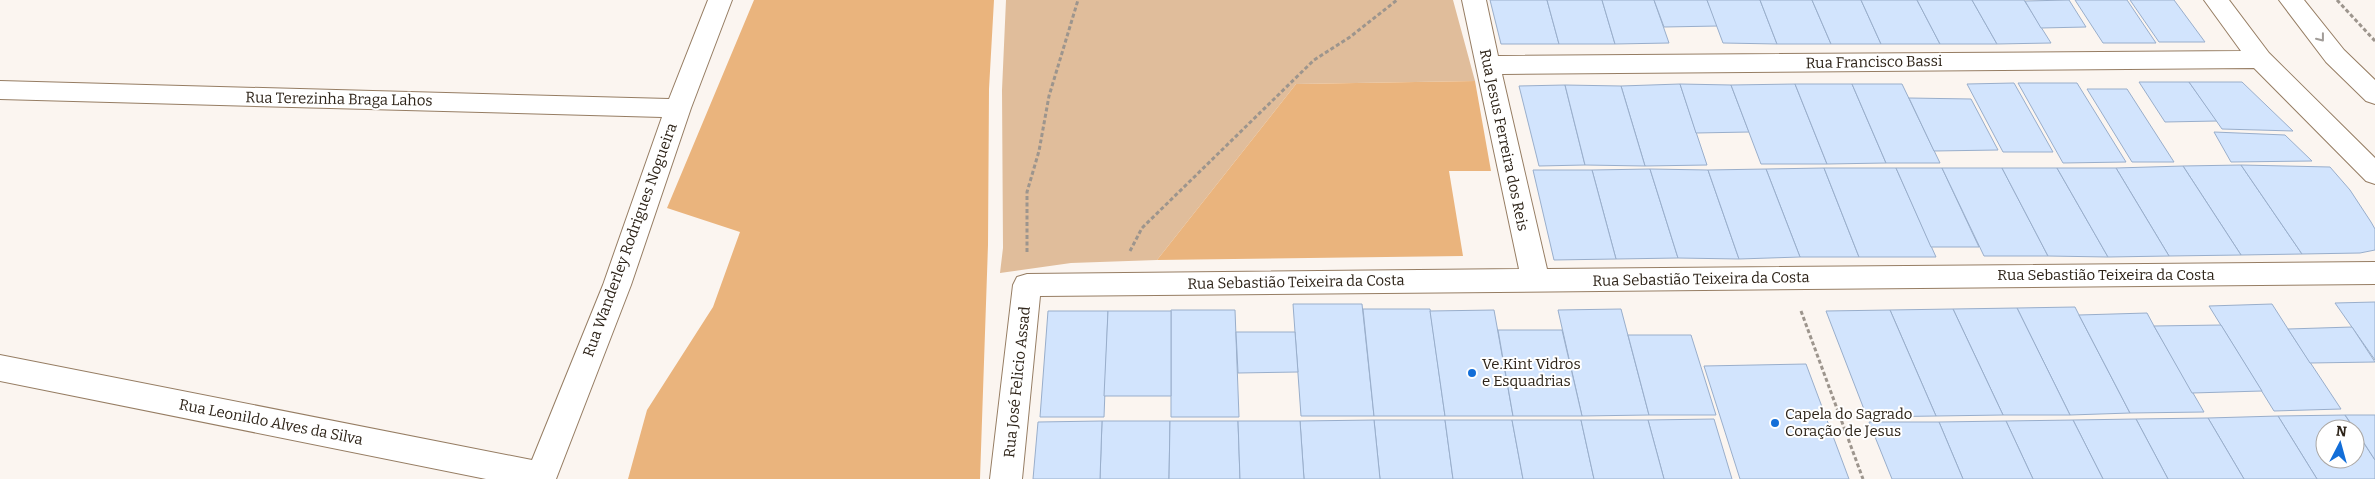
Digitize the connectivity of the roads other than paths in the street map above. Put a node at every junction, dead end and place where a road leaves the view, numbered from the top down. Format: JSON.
{"nodes":[{"id":1,"x":720,"y":0,"type":"edge"},
{"id":2,"x":1474,"y":0,"type":"edge"},
{"id":3,"x":2216,"y":0,"type":"edge"},
{"id":4,"x":2291,"y":0,"type":"edge"},
{"id":5,"x":2260,"y":59,"type":"junction"},
{"id":6,"x":1488,"y":66,"type":"junction"},
{"id":7,"x":0,"y":90,"type":"edge"},
{"id":8,"x":2375,"y":96,"type":"edge"},
{"id":9,"x":678,"y":108,"type":"junction"},
{"id":10,"x":2375,"y":174,"type":"edge"},
{"id":11,"x":2375,"y":273,"type":"edge"},
{"id":12,"x":1535,"y":280,"type":"junction"},
{"id":13,"x":1027,"y":285,"type":"joint"},
{"id":14,"x":0,"y":368,"type":"edge"},
{"id":15,"x":541,"y":478,"type":"edge"},
{"id":16,"x":1006,"y":479,"type":"edge"}],
"edges":[{"from":1,"to":9,"type":"street","name":"Rua Wanderley Rodrigues Nogueira"},
{"from":2,"to":6,"type":"street","name":"Rua Jesus Ferreira dos Reis"},
{"from":3,"to":5,"type":"street"},
{"from":4,"to":8,"type":"street","one_way":true},
{"from":5,"to":6,"type":"street","name":"Rua Francisco Bassi"},
{"from":5,"to":10,"type":"street"},
{"from":6,"to":12,"type":"street","name":"Rua Jesus Ferreira dos Reis"},
{"from":7,"to":9,"type":"street","name":"Rua Terezinha Braga Lahos"},
{"from":9,"to":15,"type":"street","name":"Rua Wanderley Rodrigues Nogueira"},
{"from":11,"to":12,"type":"street","name":"Rua Sebastião Teixeira da Costa"},
{"from":12,"to":13,"type":"street","name":"Rua Sebastião Teixeira da Costa"},
{"from":13,"to":16,"type":"street","name":"Rua José Felicio Assad"},
{"from":14,"to":15,"type":"street","name":"Rua Leonildo Alves da Silva"}]}
